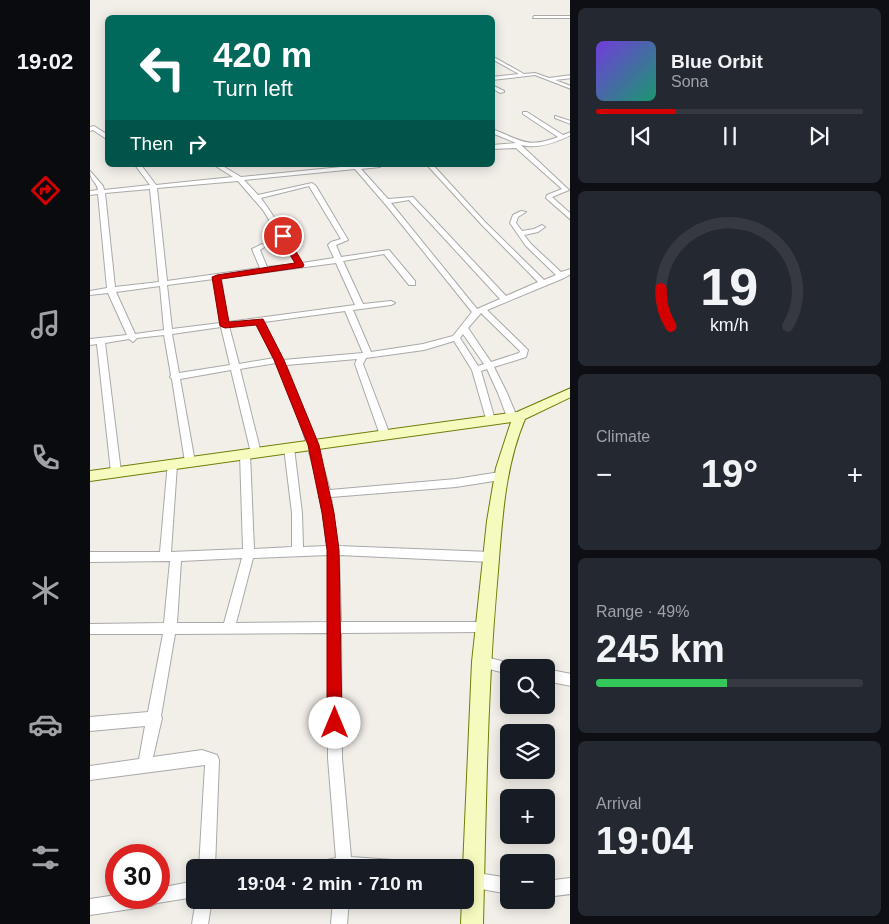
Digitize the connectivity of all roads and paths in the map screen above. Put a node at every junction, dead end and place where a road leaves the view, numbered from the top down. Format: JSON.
{"nodes":[{"id":1,"x":534,"y":17,"type":"dead end"},
{"id":2,"x":570,"y":17,"type":"edge"},
{"id":3,"x":495,"y":58,"type":"edge"},
{"id":4,"x":522,"y":74,"type":"junction"},
{"id":5,"x":570,"y":76,"type":"edge"},
{"id":6,"x":495,"y":78,"type":"edge"},
{"id":7,"x":550,"y":80,"type":"junction"},
{"id":8,"x":495,"y":88,"type":"edge"},
{"id":9,"x":570,"y":88,"type":"edge"},
{"id":10,"x":502,"y":92,"type":"dead end"},
{"id":11,"x":525,"y":113,"type":"dead end"},
{"id":12,"x":557,"y":117,"type":"dead end"},
{"id":13,"x":570,"y":123,"type":"edge"},
{"id":14,"x":101,"y":127,"type":"dead end"},
{"id":15,"x":92,"y":129,"type":"edge"},
{"id":16,"x":495,"y":132,"type":"edge"},
{"id":17,"x":570,"y":133,"type":"edge"},
{"id":18,"x":105,"y":136,"type":"edge"},
{"id":19,"x":561,"y":138,"type":"junction"},
{"id":20,"x":518,"y":144,"type":"junction"},
{"id":21,"x":495,"y":147,"type":"edge"},
{"id":22,"x":140,"y":167,"type":"edge"},
{"id":23,"x":221,"y":167,"type":"edge"},
{"id":24,"x":365,"y":167,"type":"edge"},
{"id":25,"x":432,"y":167,"type":"edge"},
{"id":26,"x":358,"y":168,"type":"junction"},
{"id":27,"x":90,"y":173,"type":"edge"},
{"id":28,"x":240,"y":179,"type":"junction"},
{"id":29,"x":153,"y":186,"type":"junction"},
{"id":30,"x":102,"y":191,"type":"junction"},
{"id":31,"x":90,"y":193,"type":"edge"},
{"id":32,"x":255,"y":198,"type":"junction"},
{"id":33,"x":388,"y":201,"type":"junction"},
{"id":34,"x":523,"y":212,"type":"dead end"},
{"id":35,"x":570,"y":218,"type":"edge"},
{"id":36,"x":542,"y":227,"type":"dead end"},
{"id":37,"x":520,"y":233,"type":"junction"},
{"id":38,"x":262,"y":246,"type":"dead end"},
{"id":39,"x":339,"y":260,"type":"junction"},
{"id":40,"x":300,"y":265,"type":"junction"},
{"id":41,"x":264,"y":269,"type":"junction"},
{"id":42,"x":570,"y":271,"type":"edge"},
{"id":43,"x":560,"y":276,"type":"junction"},
{"id":44,"x":217,"y":277,"type":"junction"},
{"id":45,"x":164,"y":283,"type":"junction"},
{"id":46,"x":412,"y":283,"type":"dead end"},
{"id":47,"x":544,"y":284,"type":"junction"},
{"id":48,"x":111,"y":290,"type":"junction"},
{"id":49,"x":90,"y":293,"type":"edge"},
{"id":50,"x":506,"y":300,"type":"junction"},
{"id":51,"x":391,"y":303,"type":"dead end"},
{"id":52,"x":360,"y":307,"type":"junction"},
{"id":53,"x":348,"y":309,"type":"junction"},
{"id":54,"x":480,"y":311,"type":"junction"},
{"id":55,"x":260,"y":321,"type":"junction"},
{"id":56,"x":225,"y":326,"type":"junction"},
{"id":57,"x":464,"y":329,"type":"junction"},
{"id":58,"x":168,"y":332,"type":"junction"},
{"id":59,"x":133,"y":338,"type":"junction"},
{"id":60,"x":456,"y":338,"type":"junction"},
{"id":61,"x":101,"y":341,"type":"junction"},
{"id":62,"x":90,"y":342,"type":"edge"},
{"id":63,"x":365,"y":356,"type":"junction"},
{"id":64,"x":280,"y":361,"type":"junction"},
{"id":65,"x":491,"y":366,"type":"junction"},
{"id":66,"x":237,"y":367,"type":"junction"},
{"id":67,"x":476,"y":370,"type":"junction"},
{"id":68,"x":174,"y":377,"type":"junction"},
{"id":69,"x":570,"y":392,"type":"edge"},
{"id":70,"x":516,"y":416,"type":"junction"},
{"id":71,"x":490,"y":420,"type":"junction"},
{"id":72,"x":385,"y":435,"type":"junction"},
{"id":73,"x":313,"y":445,"type":"junction"},
{"id":74,"x":289,"y":448,"type":"junction"},
{"id":75,"x":251,"y":453,"type":"junction"},
{"id":76,"x":190,"y":462,"type":"junction"},
{"id":77,"x":172,"y":465,"type":"junction"},
{"id":78,"x":116,"y":472,"type":"junction"},
{"id":79,"x":90,"y":476,"type":"edge"},
{"id":80,"x":500,"y":476,"type":"junction"},
{"id":81,"x":324,"y":494,"type":"junction"},
{"id":82,"x":333,"y":550,"type":"junction"},
{"id":83,"x":298,"y":552,"type":"junction"},
{"id":84,"x":248,"y":553,"type":"junction"},
{"id":85,"x":171,"y":556,"type":"junction"},
{"id":86,"x":90,"y":557,"type":"edge"},
{"id":87,"x":492,"y":557,"type":"junction"},
{"id":88,"x":334,"y":626,"type":"junction"},
{"id":89,"x":484,"y":627,"type":"junction"},
{"id":90,"x":170,"y":628,"type":"junction"},
{"id":91,"x":229,"y":628,"type":"junction"},
{"id":92,"x":90,"y":629,"type":"edge"},
{"id":93,"x":481,"y":662,"type":"junction"},
{"id":94,"x":500,"y":666,"type":"edge"},
{"id":95,"x":555,"y":677,"type":"edge"},
{"id":96,"x":570,"y":680,"type":"edge"},
{"id":97,"x":155,"y":718,"type":"junction"},
{"id":98,"x":90,"y":724,"type":"edge"},
{"id":99,"x":145,"y":765,"type":"junction"},
{"id":100,"x":90,"y":773,"type":"edge"},
{"id":101,"x":207,"y":859,"type":"edge"},
{"id":102,"x":343,"y":859,"type":"edge"},
{"id":103,"x":471,"y":859,"type":"edge"},
{"id":104,"x":474,"y":881,"type":"edge"},
{"id":105,"x":500,"y":885,"type":"edge"},
{"id":106,"x":570,"y":886,"type":"edge"},
{"id":107,"x":555,"y":888,"type":"edge"},
{"id":108,"x":186,"y":892,"type":"edge"},
{"id":109,"x":170,"y":894,"type":"edge"},
{"id":110,"x":105,"y":905,"type":"edge"},
{"id":111,"x":90,"y":907,"type":"edge"},
{"id":112,"x":202,"y":909,"type":"edge"},
{"id":113,"x":340,"y":909,"type":"edge"},
{"id":114,"x":471,"y":909,"type":"edge"},
{"id":115,"x":200,"y":924,"type":"edge"},
{"id":116,"x":339,"y":924,"type":"edge"},
{"id":117,"x":472,"y":924,"type":"edge"}],
"edges":[{"from":1,"to":2,"type":"street"},
{"from":3,"to":4,"type":"street"},
{"from":4,"to":6,"type":"street"},
{"from":4,"to":7,"type":"street"},
{"from":5,"to":7,"type":"street"},
{"from":7,"to":9,"type":"street"},
{"from":8,"to":10,"type":"street"},
{"from":11,"to":19,"type":"street"},
{"from":12,"to":13,"type":"street"},
{"from":14,"to":15,"type":"street"},
{"from":15,"to":18,"type":"street"},
{"from":16,"to":20,"type":"street"},
{"from":17,"to":19,"type":"street"},
{"from":19,"to":20,"type":"street"},
{"from":20,"to":21,"type":"street"},
{"from":20,"to":35,"type":"street"},
{"from":22,"to":29,"type":"street"},
{"from":23,"to":28,"type":"street"},
{"from":24,"to":26,"type":"street"},
{"from":25,"to":47,"type":"street"},
{"from":26,"to":28,"type":"street"},
{"from":26,"to":33,"type":"street"},
{"from":27,"to":30,"type":"street"},
{"from":28,"to":29,"type":"street"},
{"from":28,"to":32,"type":"street"},
{"from":29,"to":30,"type":"street"},
{"from":29,"to":45,"type":"street"},
{"from":30,"to":31,"type":"street"},
{"from":30,"to":48,"type":"street"},
{"from":32,"to":39,"type":"street"},
{"from":32,"to":40,"type":"street"},
{"from":33,"to":50,"type":"street"},
{"from":33,"to":54,"type":"street"},
{"from":34,"to":37,"type":"street"},
{"from":36,"to":37,"type":"street"},
{"from":37,"to":43,"type":"street"},
{"from":38,"to":41,"type":"street"},
{"from":39,"to":40,"type":"street"},
{"from":39,"to":46,"type":"street"},
{"from":39,"to":52,"type":"street"},
{"from":40,"to":41,"type":"street"},
{"from":41,"to":44,"type":"street"},
{"from":42,"to":43,"type":"street"},
{"from":43,"to":47,"type":"street"},
{"from":44,"to":45,"type":"street"},
{"from":44,"to":56,"type":"street"},
{"from":45,"to":48,"type":"street"},
{"from":45,"to":58,"type":"street"},
{"from":47,"to":50,"type":"street"},
{"from":48,"to":49,"type":"street"},
{"from":48,"to":59,"type":"street"},
{"from":50,"to":54,"type":"street"},
{"from":51,"to":52,"type":"street"},
{"from":52,"to":53,"type":"street"},
{"from":53,"to":55,"type":"street"},
{"from":53,"to":63,"type":"street"},
{"from":54,"to":57,"type":"street"},
{"from":54,"to":65,"type":"street"},
{"from":55,"to":56,"type":"street"},
{"from":55,"to":64,"type":"street"},
{"from":56,"to":58,"type":"street"},
{"from":56,"to":66,"type":"street"},
{"from":57,"to":60,"type":"street"},
{"from":57,"to":65,"type":"street"},
{"from":58,"to":59,"type":"street"},
{"from":58,"to":68,"type":"street"},
{"from":59,"to":61,"type":"street"},
{"from":60,"to":63,"type":"street"},
{"from":60,"to":67,"type":"street"},
{"from":61,"to":62,"type":"street"},
{"from":61,"to":78,"type":"street"},
{"from":63,"to":64,"type":"street"},
{"from":63,"to":72,"type":"street"},
{"from":64,"to":66,"type":"street"},
{"from":64,"to":73,"type":"street"},
{"from":65,"to":67,"type":"street"},
{"from":65,"to":70,"type":"street"},
{"from":66,"to":68,"type":"street"},
{"from":66,"to":75,"type":"street"},
{"from":67,"to":71,"type":"street"},
{"from":68,"to":76,"type":"street"},
{"from":69,"to":70,"type":"street"},
{"from":70,"to":71,"type":"street"},
{"from":70,"to":80,"type":"street"},
{"from":71,"to":72,"type":"street"},
{"from":72,"to":73,"type":"street"},
{"from":73,"to":74,"type":"street"},
{"from":73,"to":81,"type":"street"},
{"from":74,"to":75,"type":"street"},
{"from":74,"to":83,"type":"street"},
{"from":75,"to":76,"type":"street"},
{"from":75,"to":84,"type":"street"},
{"from":76,"to":77,"type":"street"},
{"from":77,"to":78,"type":"street"},
{"from":77,"to":85,"type":"street"},
{"from":78,"to":79,"type":"street"},
{"from":80,"to":81,"type":"street"},
{"from":80,"to":87,"type":"street"},
{"from":81,"to":82,"type":"street"},
{"from":82,"to":83,"type":"street"},
{"from":82,"to":87,"type":"street"},
{"from":82,"to":88,"type":"street"},
{"from":83,"to":84,"type":"street"},
{"from":84,"to":85,"type":"street"},
{"from":84,"to":91,"type":"street"},
{"from":85,"to":86,"type":"street"},
{"from":85,"to":90,"type":"street"},
{"from":87,"to":89,"type":"street"},
{"from":88,"to":89,"type":"street"},
{"from":88,"to":91,"type":"street"},
{"from":88,"to":102,"type":"street"},
{"from":89,"to":93,"type":"street"},
{"from":90,"to":91,"type":"street"},
{"from":90,"to":92,"type":"street"},
{"from":90,"to":97,"type":"street"},
{"from":93,"to":94,"type":"street"},
{"from":93,"to":103,"type":"street"},
{"from":95,"to":96,"type":"street"},
{"from":97,"to":98,"type":"street"},
{"from":97,"to":99,"type":"street"},
{"from":99,"to":100,"type":"street"},
{"from":99,"to":101,"type":"street"},
{"from":104,"to":105,"type":"street"},
{"from":106,"to":107,"type":"street"},
{"from":108,"to":109,"type":"street"},
{"from":110,"to":111,"type":"street"},
{"from":112,"to":115,"type":"street"},
{"from":113,"to":116,"type":"street"},
{"from":114,"to":117,"type":"street"}]}
